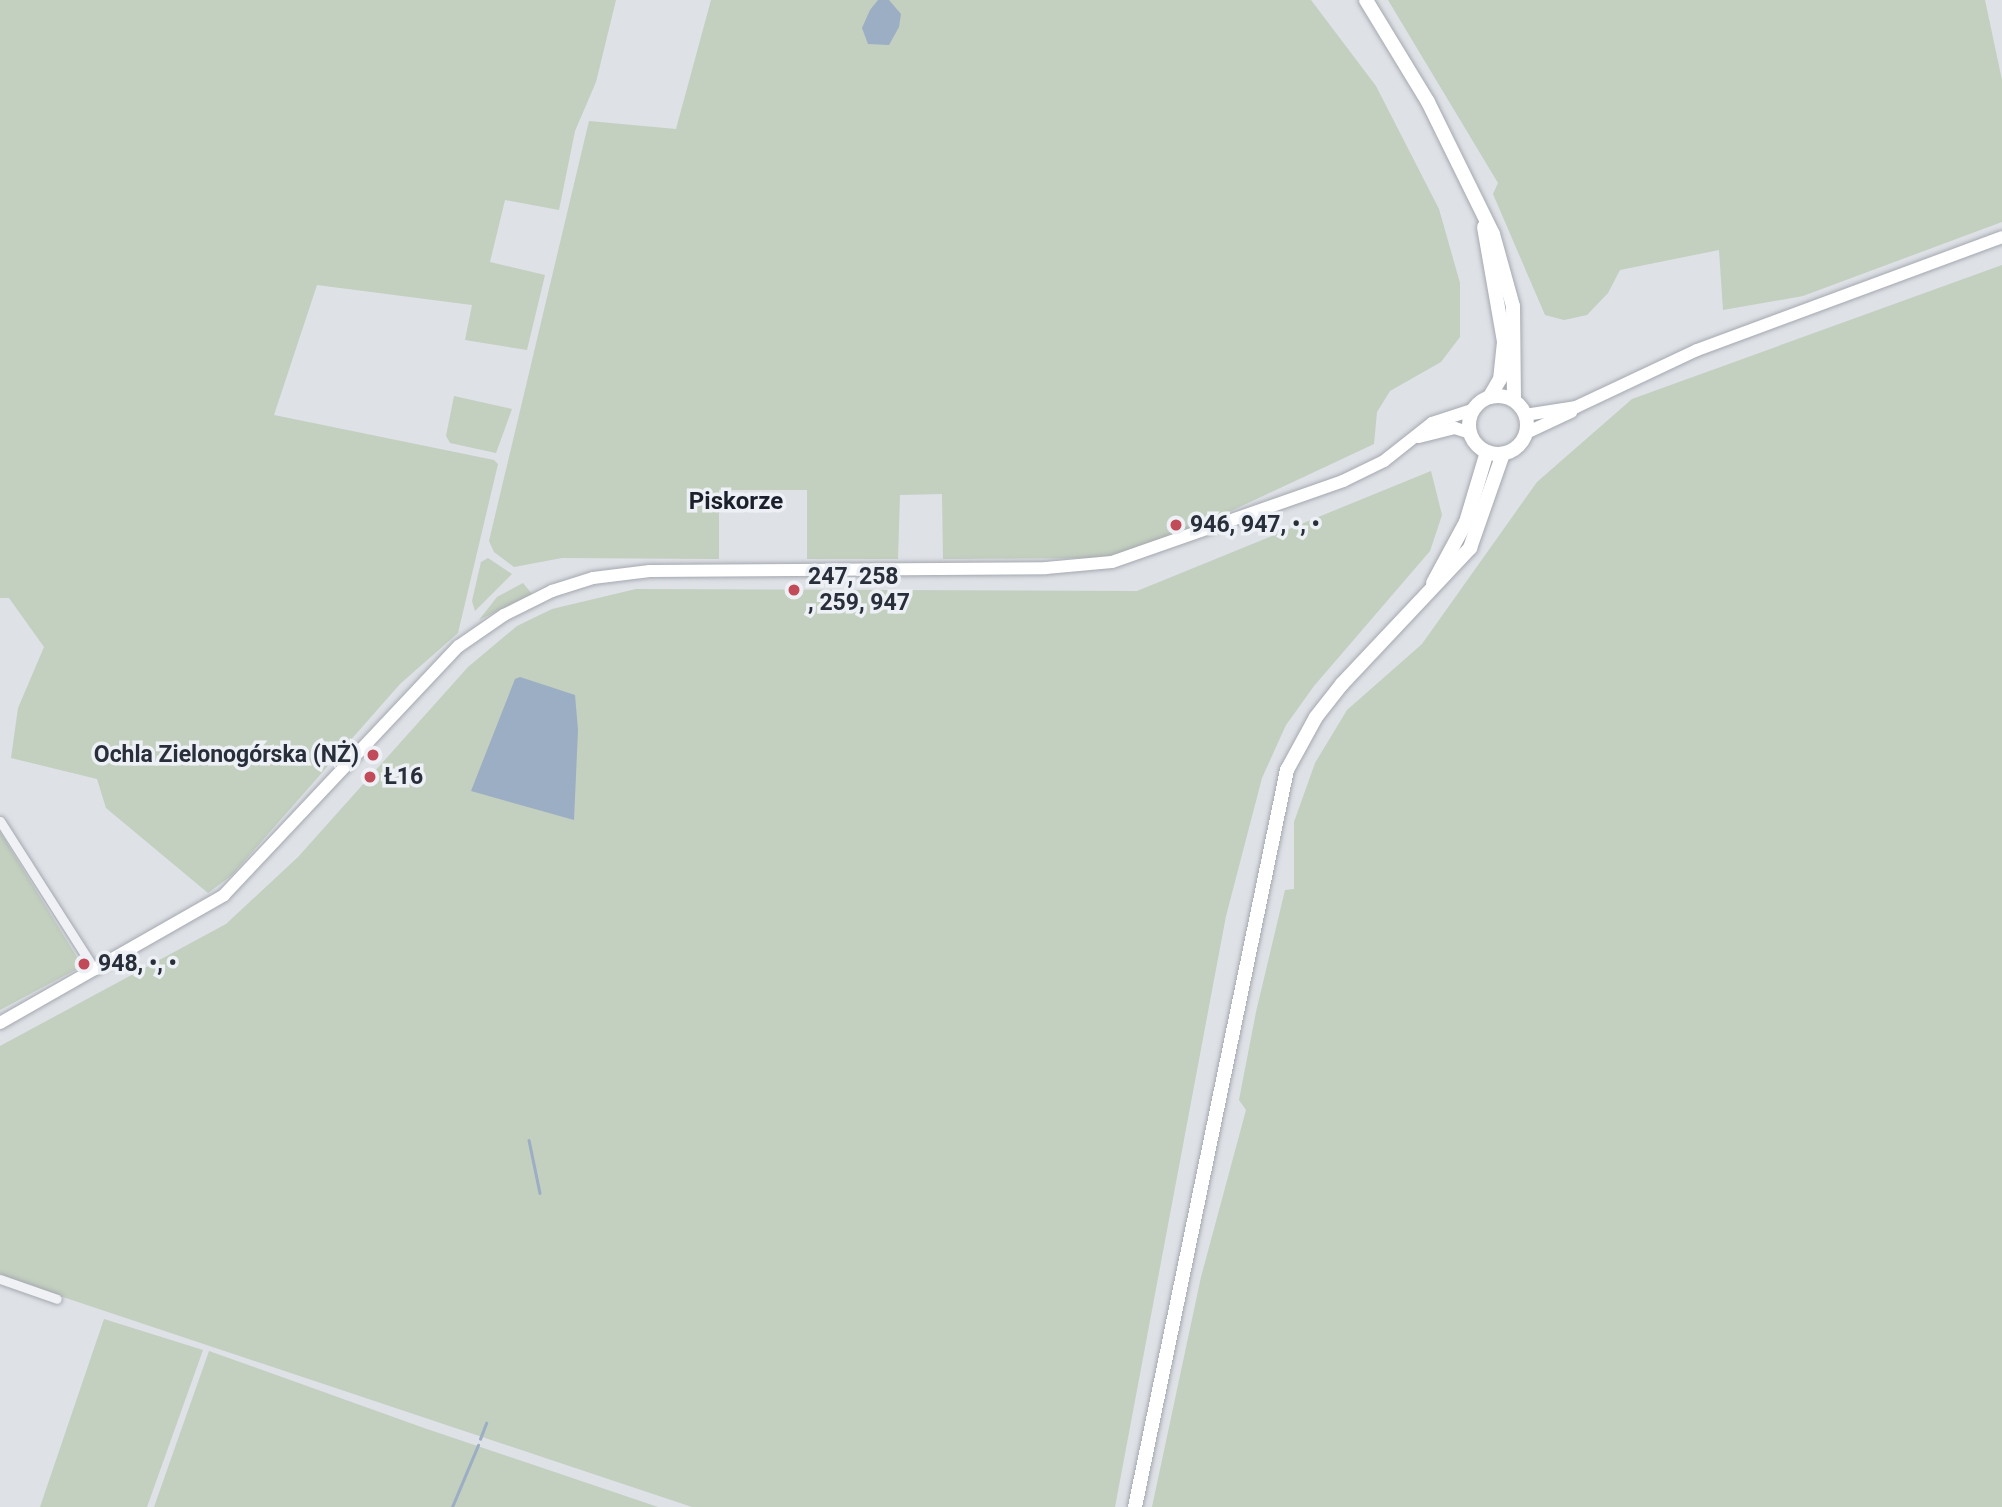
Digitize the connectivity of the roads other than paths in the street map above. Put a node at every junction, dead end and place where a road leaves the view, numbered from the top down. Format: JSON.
{"nodes":[{"id":1,"x":1367,"y":0,"type":"edge"},
{"id":2,"x":1481,"y":215,"type":"junction"},
{"id":3,"x":2002,"y":237,"type":"edge"},
{"id":4,"x":1490,"y":396,"type":"junction"},
{"id":5,"x":1514,"y":400,"type":"junction"},
{"id":6,"x":1576,"y":407,"type":"junction"},
{"id":7,"x":1472,"y":410,"type":"junction"},
{"id":8,"x":1525,"y":415,"type":"junction"},
{"id":9,"x":1470,"y":433,"type":"junction"},
{"id":10,"x":1526,"y":433,"type":"junction"},
{"id":11,"x":1418,"y":437,"type":"junction"},
{"id":12,"x":1487,"y":452,"type":"junction"},
{"id":13,"x":1503,"y":453,"type":"junction"},
{"id":14,"x":1425,"y":597,"type":"junction"},
{"id":15,"x":0,"y":821,"type":"edge"},
{"id":16,"x":95,"y":970,"type":"junction"},
{"id":17,"x":0,"y":1023,"type":"edge"},
{"id":18,"x":0,"y":1279,"type":"edge"},
{"id":19,"x":57,"y":1299,"type":"dead end"},
{"id":20,"x":1135,"y":1507,"type":"edge"}],
"edges":[{"from":1,"to":2,"type":"main road"},
{"from":2,"to":4,"type":"main road"},
{"from":2,"to":5,"type":"main road"},
{"from":3,"to":6,"type":"street"},
{"from":4,"to":5,"type":"main road"},
{"from":4,"to":7,"type":"main road"},
{"from":5,"to":8,"type":"main road"},
{"from":6,"to":8,"type":"street"},
{"from":6,"to":10,"type":"street"},
{"from":7,"to":9,"type":"main road"},
{"from":7,"to":11,"type":"street"},
{"from":8,"to":10,"type":"main road"},
{"from":9,"to":11,"type":"street"},
{"from":9,"to":12,"type":"main road"},
{"from":10,"to":13,"type":"main road"},
{"from":11,"to":16,"type":"street"},
{"from":12,"to":13,"type":"main road"},
{"from":12,"to":14,"type":"main road"},
{"from":13,"to":14,"type":"main road"},
{"from":14,"to":20,"type":"main road"},
{"from":15,"to":16,"type":"street"},
{"from":16,"to":17,"type":"street"},
{"from":18,"to":19,"type":"street"}]}
